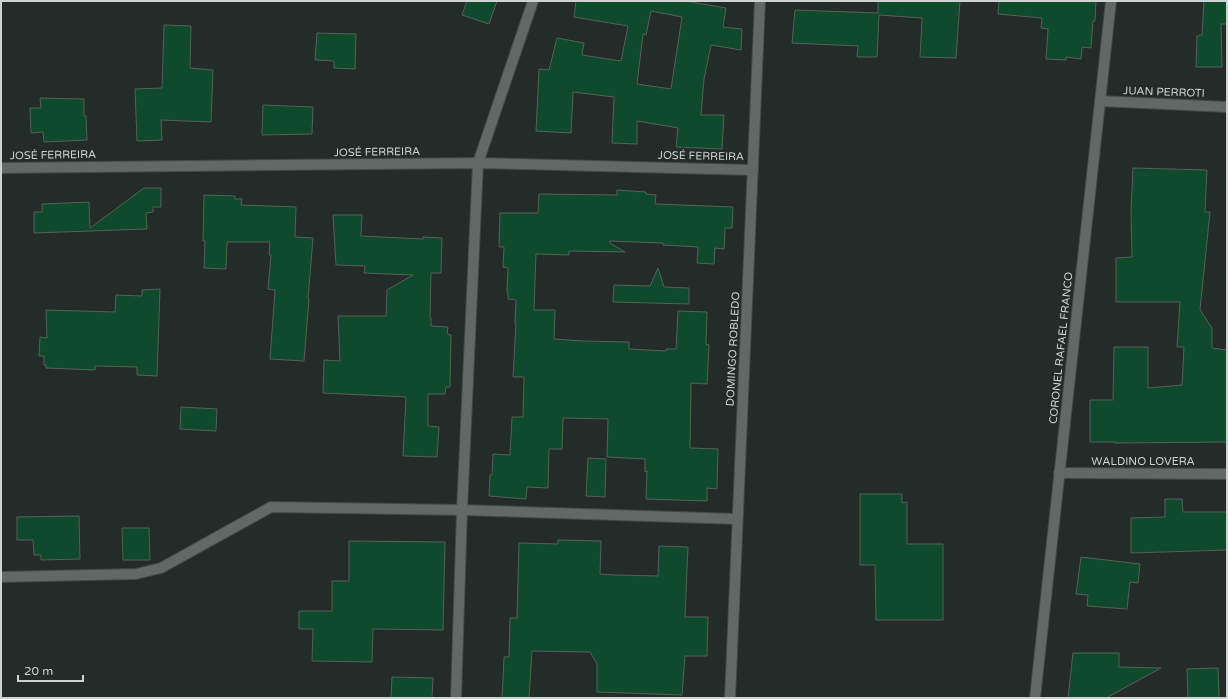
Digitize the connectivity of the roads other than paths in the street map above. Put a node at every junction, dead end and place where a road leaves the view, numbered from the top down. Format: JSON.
{"nodes":[{"id":1,"x":533,"y":1,"type":"edge"},
{"id":2,"x":760,"y":1,"type":"edge"},
{"id":3,"x":1111,"y":1,"type":"edge"},
{"id":4,"x":1100,"y":101,"type":"junction"},
{"id":5,"x":1227,"y":107,"type":"edge"},
{"id":6,"x":478,"y":163,"type":"junction"},
{"id":7,"x":1,"y":168,"type":"edge"},
{"id":8,"x":753,"y":170,"type":"junction"},
{"id":9,"x":1059,"y":473,"type":"junction"},
{"id":10,"x":1227,"y":474,"type":"edge"},
{"id":11,"x":462,"y":510,"type":"junction"},
{"id":12,"x":737,"y":519,"type":"junction"},
{"id":13,"x":1,"y":577,"type":"edge"},
{"id":14,"x":456,"y":698,"type":"edge"},
{"id":15,"x":730,"y":698,"type":"edge"},
{"id":16,"x":1035,"y":698,"type":"edge"}],
"edges":[{"from":1,"to":6,"type":"street"},
{"from":2,"to":8,"type":"street","name":"DOMINGO ROBLEDO"},
{"from":3,"to":4,"type":"street","name":"CORONEL RAFAEL FRANCO"},
{"from":4,"to":5,"type":"street","name":"JUAN PERROTI"},
{"from":4,"to":9,"type":"street","name":"CORONEL RAFAEL FRANCO"},
{"from":6,"to":7,"type":"street","name":"JOSÉ FERREIRA"},
{"from":6,"to":8,"type":"street","name":"JOSÉ FERREIRA"},
{"from":6,"to":11,"type":"street"},
{"from":8,"to":12,"type":"street","name":"DOMINGO ROBLEDO"},
{"from":9,"to":10,"type":"street","name":"WALDINO LOVERA"},
{"from":9,"to":16,"type":"street","name":"CORONEL RAFAEL FRANCO"},
{"from":11,"to":12,"type":"street"},
{"from":11,"to":13,"type":"street"},
{"from":11,"to":14,"type":"street"},
{"from":12,"to":15,"type":"street","name":"DOMINGO ROBLEDO"}]}
